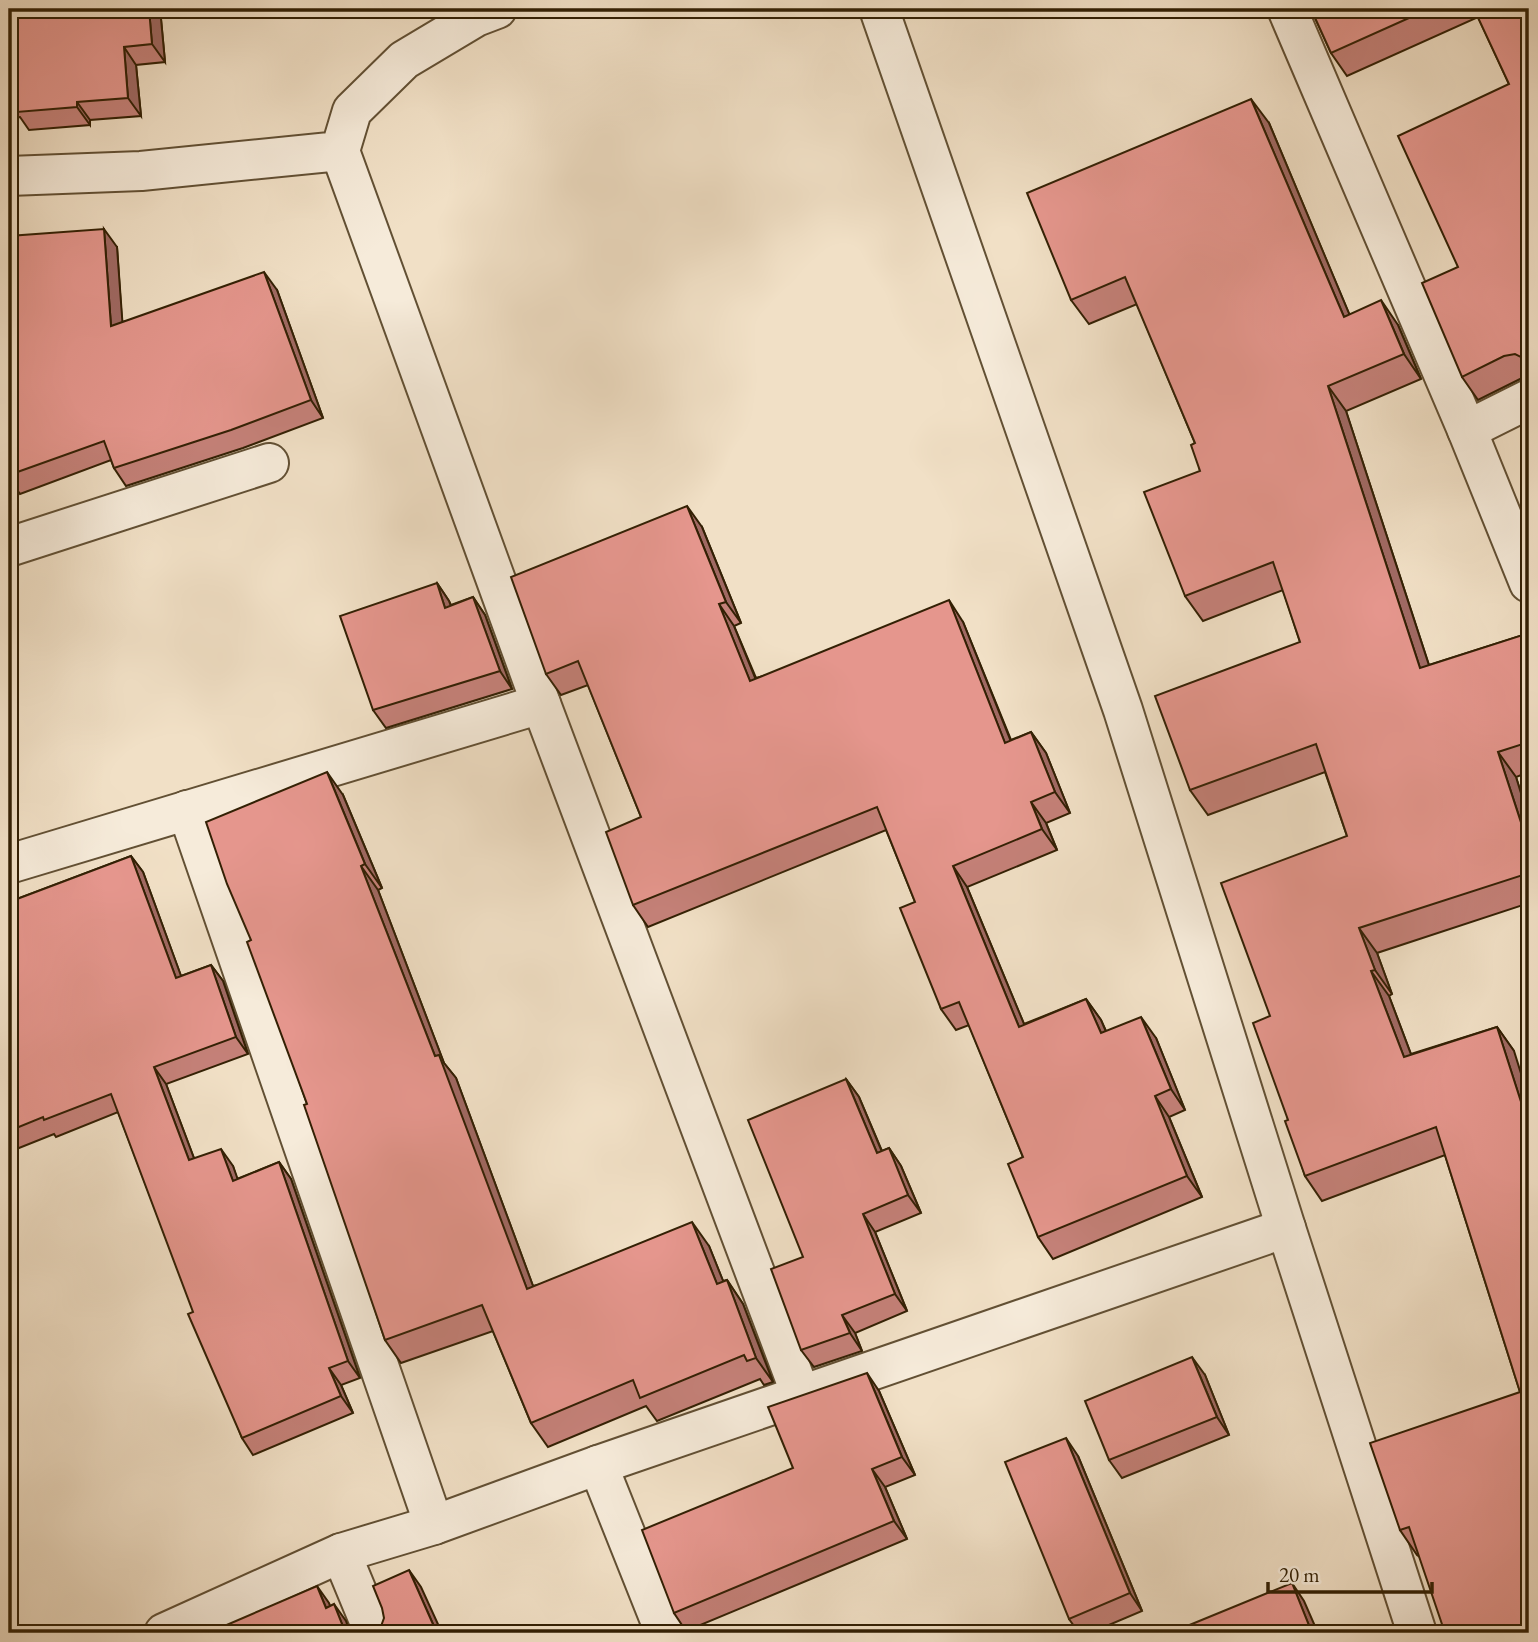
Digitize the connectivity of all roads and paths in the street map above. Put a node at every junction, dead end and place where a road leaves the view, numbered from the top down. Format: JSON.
{"nodes":[{"id":1,"x":879,"y":9,"type":"edge"},
{"id":2,"x":1287,"y":9,"type":"edge"},
{"id":3,"x":482,"y":12,"type":"edge"},
{"id":4,"x":340,"y":151,"type":"junction"},
{"id":5,"x":9,"y":176,"type":"edge"},
{"id":6,"x":1529,"y":399,"type":"edge"},
{"id":7,"x":1467,"y":430,"type":"junction"},
{"id":8,"x":269,"y":463,"type":"dead end"},
{"id":9,"x":9,"y":547,"type":"edge"},
{"id":10,"x":1529,"y":583,"type":"edge"},
{"id":11,"x":541,"y":704,"type":"junction"},
{"id":12,"x":187,"y":810,"type":"junction"},
{"id":13,"x":9,"y":864,"type":"edge"},
{"id":14,"x":1286,"y":1228,"type":"junction"},
{"id":15,"x":801,"y":1395,"type":"junction"},
{"id":16,"x":598,"y":1465,"type":"junction"},
{"id":17,"x":434,"y":1525,"type":"junction"},
{"id":18,"x":341,"y":1553,"type":"junction"},
{"id":19,"x":164,"y":1633,"type":"edge"},
{"id":20,"x":374,"y":1633,"type":"edge"},
{"id":21,"x":665,"y":1633,"type":"edge"},
{"id":22,"x":1417,"y":1633,"type":"edge"}],
"edges":[{"from":1,"to":14,"type":"street"},
{"from":2,"to":7,"type":"street"},
{"from":3,"to":4,"type":"street"},
{"from":4,"to":5,"type":"street"},
{"from":4,"to":11,"type":"street"},
{"from":6,"to":7,"type":"street"},
{"from":7,"to":10,"type":"street"},
{"from":8,"to":9,"type":"street"},
{"from":11,"to":12,"type":"street"},
{"from":11,"to":15,"type":"street"},
{"from":12,"to":13,"type":"street"},
{"from":12,"to":17,"type":"street"},
{"from":14,"to":15,"type":"street"},
{"from":14,"to":22,"type":"street"},
{"from":15,"to":16,"type":"street"},
{"from":16,"to":17,"type":"street"},
{"from":16,"to":21,"type":"street"},
{"from":17,"to":18,"type":"street"},
{"from":18,"to":19,"type":"street"},
{"from":18,"to":20,"type":"street"}]}
